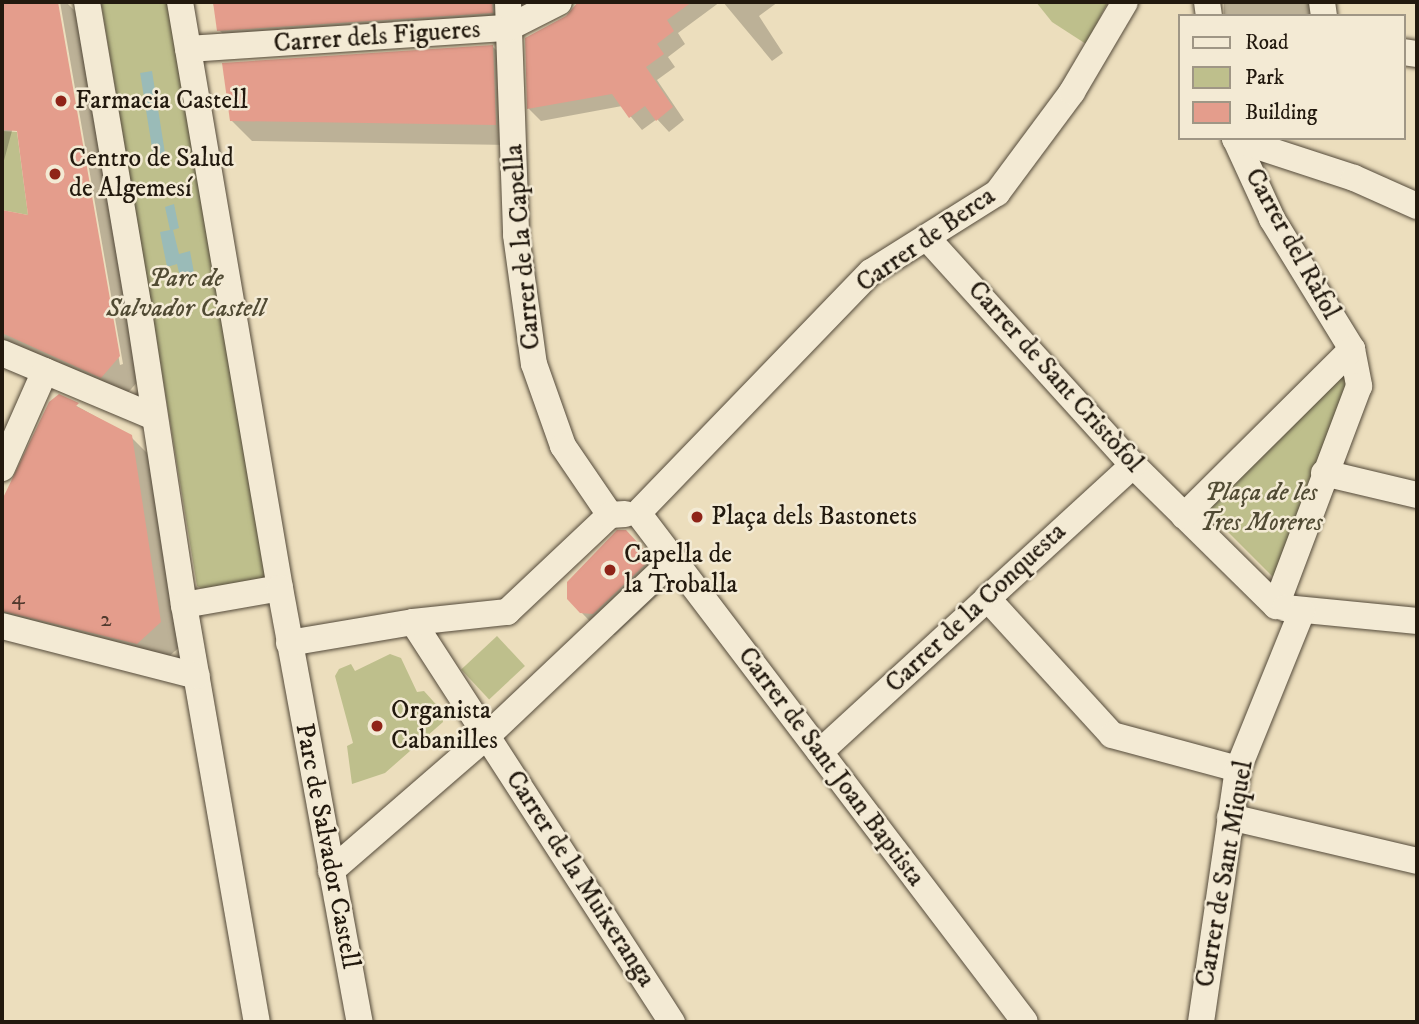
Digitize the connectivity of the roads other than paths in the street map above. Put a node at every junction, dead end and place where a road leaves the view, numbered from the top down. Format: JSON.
{"nodes":[{"id":1,"x":87,"y":2,"type":"edge"},
{"id":2,"x":180,"y":2,"type":"edge"},
{"id":3,"x":508,"y":2,"type":"edge"},
{"id":4,"x":559,"y":2,"type":"edge"},
{"id":5,"x":1125,"y":2,"type":"edge"},
{"id":6,"x":508,"y":28,"type":"junction"},
{"id":7,"x":188,"y":49,"type":"junction"},
{"id":8,"x":1235,"y":140,"type":"edge"},
{"id":9,"x":1238,"y":140,"type":"edge"},
{"id":10,"x":1417,"y":206,"type":"edge"},
{"id":11,"x":928,"y":237,"type":"junction"},
{"id":12,"x":1352,"y":349,"type":"junction"},
{"id":13,"x":2,"y":353,"type":"edge"},
{"id":14,"x":45,"y":371,"type":"junction"},
{"id":15,"x":154,"y":416,"type":"junction"},
{"id":16,"x":1133,"y":465,"type":"junction"},
{"id":17,"x":2,"y":468,"type":"edge"},
{"id":18,"x":1324,"y":473,"type":"junction"},
{"id":19,"x":1417,"y":495,"type":"edge"},
{"id":20,"x":638,"y":513,"type":"junction"},
{"id":21,"x":610,"y":515,"type":"junction"},
{"id":22,"x":1184,"y":516,"type":"junction"},
{"id":23,"x":673,"y":560,"type":"junction"},
{"id":24,"x":280,"y":588,"type":"junction"},
{"id":25,"x":986,"y":598,"type":"junction"},
{"id":26,"x":184,"y":605,"type":"junction"},
{"id":27,"x":1289,"y":609,"type":"junction"},
{"id":28,"x":1417,"y":621,"type":"edge"},
{"id":29,"x":413,"y":622,"type":"junction"},
{"id":30,"x":2,"y":626,"type":"edge"},
{"id":31,"x":289,"y":643,"type":"junction"},
{"id":32,"x":197,"y":676,"type":"junction"},
{"id":33,"x":487,"y":736,"type":"junction"},
{"id":34,"x":820,"y":752,"type":"junction"},
{"id":35,"x":1238,"y":769,"type":"junction"},
{"id":36,"x":1230,"y":817,"type":"junction"},
{"id":37,"x":1417,"y":861,"type":"edge"},
{"id":38,"x":331,"y":871,"type":"junction"},
{"id":39,"x":257,"y":1022,"type":"edge"},
{"id":40,"x":360,"y":1022,"type":"edge"},
{"id":41,"x":672,"y":1022,"type":"edge"},
{"id":42,"x":1025,"y":1022,"type":"edge"},
{"id":43,"x":1200,"y":1022,"type":"edge"}],
"edges":[{"from":1,"to":15,"type":"street"},
{"from":2,"to":7,"type":"street","name":"Parc de Salvador Castell"},
{"from":3,"to":6,"type":"street","name":"Carrer de la Capella"},
{"from":4,"to":6,"type":"street","name":"Carrer dels Figueres"},
{"from":5,"to":11,"type":"street","name":"Carrer de Berca"},
{"from":6,"to":7,"type":"street","name":"Carrer dels Figueres"},
{"from":6,"to":21,"type":"street","name":"Carrer de la Capella"},
{"from":7,"to":24,"type":"street","name":"Parc de Salvador Castell"},
{"from":8,"to":12,"type":"street","name":"Carrer del Ràfol"},
{"from":9,"to":10,"type":"street"},
{"from":11,"to":16,"type":"street","name":"Carrer de Sant Cristòfol"},
{"from":11,"to":20,"type":"street","name":"Carrer de Berca"},
{"from":12,"to":18,"type":"street"},
{"from":12,"to":22,"type":"street"},
{"from":13,"to":14,"type":"street"},
{"from":14,"to":15,"type":"street"},
{"from":14,"to":17,"type":"street"},
{"from":15,"to":26,"type":"street"},
{"from":16,"to":22,"type":"street","name":"Carrer de Sant Cristòfol"},
{"from":16,"to":25,"type":"street","name":"Carrer de la Conquesta"},
{"from":18,"to":19,"type":"street"},
{"from":18,"to":27,"type":"street"},
{"from":20,"to":21,"type":"street"},
{"from":20,"to":23,"type":"street","name":"Carrer de Sant Joan Baptista"},
{"from":21,"to":29,"type":"street"},
{"from":22,"to":27,"type":"street"},
{"from":23,"to":33,"type":"street"},
{"from":23,"to":34,"type":"street","name":"Carrer de Sant Joan Baptista"},
{"from":24,"to":26,"type":"street"},
{"from":24,"to":31,"type":"street","name":"Parc de Salvador Castell"},
{"from":25,"to":34,"type":"street","name":"Carrer de la Conquesta"},
{"from":25,"to":35,"type":"street"},
{"from":26,"to":32,"type":"street"},
{"from":27,"to":28,"type":"street"},
{"from":27,"to":35,"type":"street","name":"Carrer de Sant Miquel"},
{"from":29,"to":31,"type":"street"},
{"from":29,"to":33,"type":"street","name":"Carrer de la Muixeranga"},
{"from":30,"to":32,"type":"street"},
{"from":31,"to":38,"type":"street","name":"Parc de Salvador Castell"},
{"from":32,"to":39,"type":"street"},
{"from":33,"to":38,"type":"street"},
{"from":33,"to":41,"type":"street","name":"Carrer de la Muixeranga"},
{"from":34,"to":42,"type":"street","name":"Carrer de Sant Joan Baptista"},
{"from":35,"to":36,"type":"street","name":"Carrer de Sant Miquel"},
{"from":36,"to":37,"type":"street"},
{"from":36,"to":43,"type":"street","name":"Carrer de Sant Miquel"},
{"from":38,"to":40,"type":"street","name":"Parc de Salvador Castell"}]}
